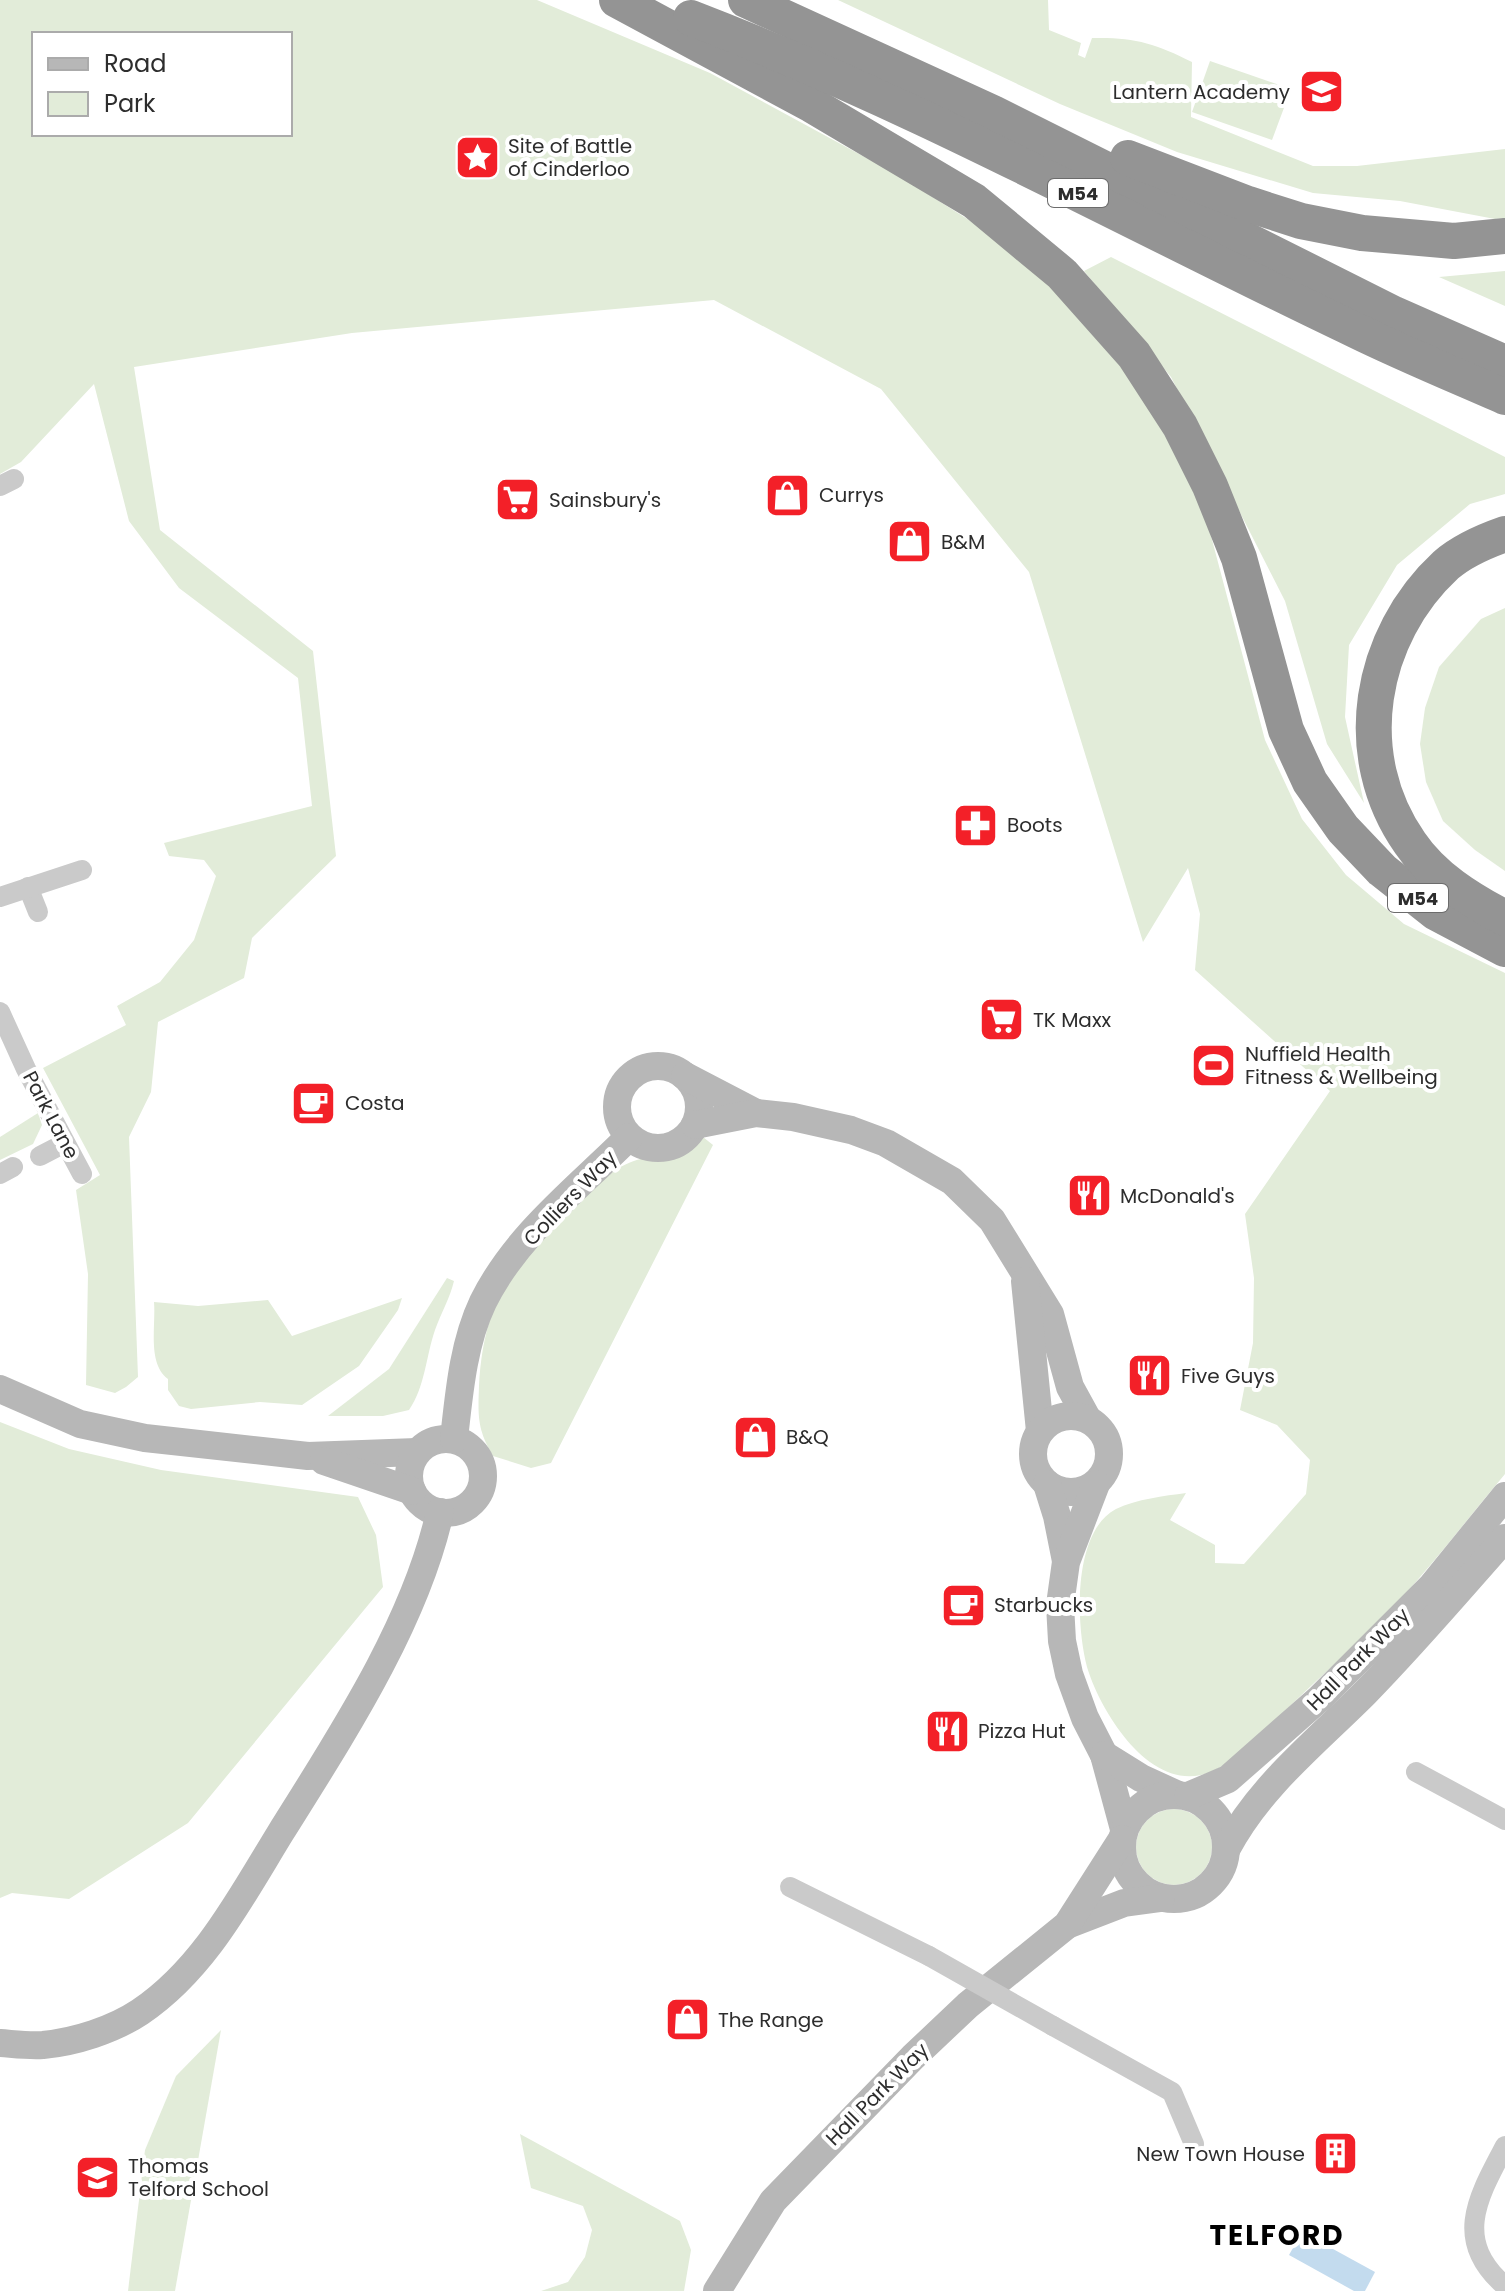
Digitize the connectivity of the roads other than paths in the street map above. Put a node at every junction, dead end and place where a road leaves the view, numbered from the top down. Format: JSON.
{"nodes":[{"id":1,"x":617,"y":0,"type":"edge"},
{"id":2,"x":646,"y":0,"type":"edge"},
{"id":3,"x":746,"y":0,"type":"edge"},
{"id":4,"x":993,"y":113,"type":"junction"},
{"id":5,"x":1505,"y":236,"type":"edge"},
{"id":6,"x":1505,"y":363,"type":"edge"},
{"id":7,"x":1505,"y":397,"type":"edge"},
{"id":8,"x":1505,"y":534,"type":"edge"},
{"id":9,"x":82,"y":870,"type":"dead end"},
{"id":10,"x":28,"y":887,"type":"junction"},
{"id":11,"x":0,"y":897,"type":"edge"},
{"id":12,"x":38,"y":912,"type":"dead end"},
{"id":13,"x":1505,"y":918,"type":"edge"},
{"id":14,"x":1505,"y":949,"type":"edge"},
{"id":15,"x":0,"y":1012,"type":"edge"},
{"id":16,"x":685,"y":1076,"type":"junction"},
{"id":17,"x":756,"y":1113,"type":"junction"},
{"id":18,"x":695,"y":1125,"type":"junction"},
{"id":19,"x":629,"y":1137,"type":"junction"},
{"id":20,"x":65,"y":1143,"type":"junction"},
{"id":21,"x":40,"y":1156,"type":"dead end"},
{"id":22,"x":82,"y":1174,"type":"dead end"},
{"id":23,"x":1024,"y":1272,"type":"junction"},
{"id":24,"x":0,"y":1389,"type":"edge"},
{"id":25,"x":1087,"y":1418,"type":"junction"},
{"id":26,"x":1040,"y":1431,"type":"junction"},
{"id":27,"x":454,"y":1439,"type":"junction"},
{"id":28,"x":417,"y":1452,"type":"junction"},
{"id":29,"x":308,"y":1456,"type":"junction"},
{"id":30,"x":1047,"y":1484,"type":"junction"},
{"id":31,"x":1096,"y":1484,"type":"junction"},
{"id":32,"x":412,"y":1491,"type":"junction"},
{"id":33,"x":1505,"y":1496,"type":"edge"},
{"id":34,"x":440,"y":1512,"type":"junction"},
{"id":35,"x":1505,"y":1538,"type":"edge"},
{"id":36,"x":1066,"y":1562,"type":"junction"},
{"id":37,"x":1104,"y":1755,"type":"junction"},
{"id":38,"x":1416,"y":1772,"type":"dead end"},
{"id":39,"x":1182,"y":1795,"type":"junction"},
{"id":40,"x":1505,"y":1820,"type":"edge"},
{"id":41,"x":1123,"y":1834,"type":"junction"},
{"id":42,"x":1227,"y":1848,"type":"junction"},
{"id":43,"x":790,"y":1887,"type":"dead end"},
{"id":44,"x":1161,"y":1898,"type":"junction"},
{"id":45,"x":1067,"y":1925,"type":"junction"},
{"id":46,"x":0,"y":2043,"type":"edge"},
{"id":47,"x":1194,"y":2144,"type":"dead end"},
{"id":48,"x":1505,"y":2146,"type":"edge"},
{"id":49,"x":1505,"y":2286,"type":"edge"},
{"id":50,"x":717,"y":2291,"type":"edge"}],
"edges":[{"from":1,"to":14,"type":"highway","number":"M54"},
{"from":2,"to":7,"type":"highway","number":"M54"},
{"from":3,"to":4,"type":"highway","number":"M54"},
{"from":4,"to":5,"type":"highway","number":"M54"},
{"from":4,"to":6,"type":"highway","number":"M54"},
{"from":8,"to":13,"type":"highway","number":"M54"},
{"from":9,"to":10,"type":"street"},
{"from":10,"to":11,"type":"street"},
{"from":10,"to":12,"type":"street"},
{"from":15,"to":20,"type":"street","name":"Park Lane"},
{"from":16,"to":17,"type":"street","name":"Colliers Way"},
{"from":16,"to":18,"type":"street"},
{"from":16,"to":19,"type":"street","name":"Colliers Way"},
{"from":17,"to":18,"type":"street","name":"Colliers Way"},
{"from":17,"to":23,"type":"street","name":"Colliers Way"},
{"from":18,"to":19,"type":"street","name":"Colliers Way"},
{"from":19,"to":27,"type":"street","name":"Colliers Way"},
{"from":20,"to":21,"type":"street"},
{"from":20,"to":22,"type":"street","name":"Park Lane"},
{"from":23,"to":25,"type":"street","name":"Colliers Way"},
{"from":23,"to":26,"type":"street","name":"Colliers Way"},
{"from":24,"to":29,"type":"street"},
{"from":25,"to":26,"type":"street"},
{"from":25,"to":31,"type":"street","name":"Colliers Way"},
{"from":26,"to":30,"type":"street","name":"Colliers Way"},
{"from":27,"to":28,"type":"street"},
{"from":27,"to":34,"type":"street"},
{"from":28,"to":29,"type":"street"},
{"from":28,"to":32,"type":"street"},
{"from":29,"to":32,"type":"street"},
{"from":30,"to":31,"type":"street"},
{"from":30,"to":36,"type":"street","name":"Colliers Way"},
{"from":31,"to":36,"type":"street","name":"Colliers Way"},
{"from":32,"to":34,"type":"street"},
{"from":33,"to":39,"type":"street","name":"Hall Park Way"},
{"from":34,"to":46,"type":"street"},
{"from":35,"to":42,"type":"street","name":"Hall Park Way"},
{"from":36,"to":37,"type":"street","name":"Colliers Way"},
{"from":37,"to":39,"type":"street"},
{"from":37,"to":41,"type":"street","name":"Colliers Way"},
{"from":38,"to":40,"type":"street"},
{"from":39,"to":41,"type":"street"},
{"from":39,"to":42,"type":"street"},
{"from":41,"to":44,"type":"street"},
{"from":41,"to":45,"type":"street","name":"Hall Park Way"},
{"from":42,"to":44,"type":"street"},
{"from":43,"to":47,"type":"street","bridge":true},
{"from":44,"to":45,"type":"street","name":"Hall Park Way"},
{"from":45,"to":50,"type":"street","name":"Hall Park Way"},
{"from":48,"to":49,"type":"street"}]}
